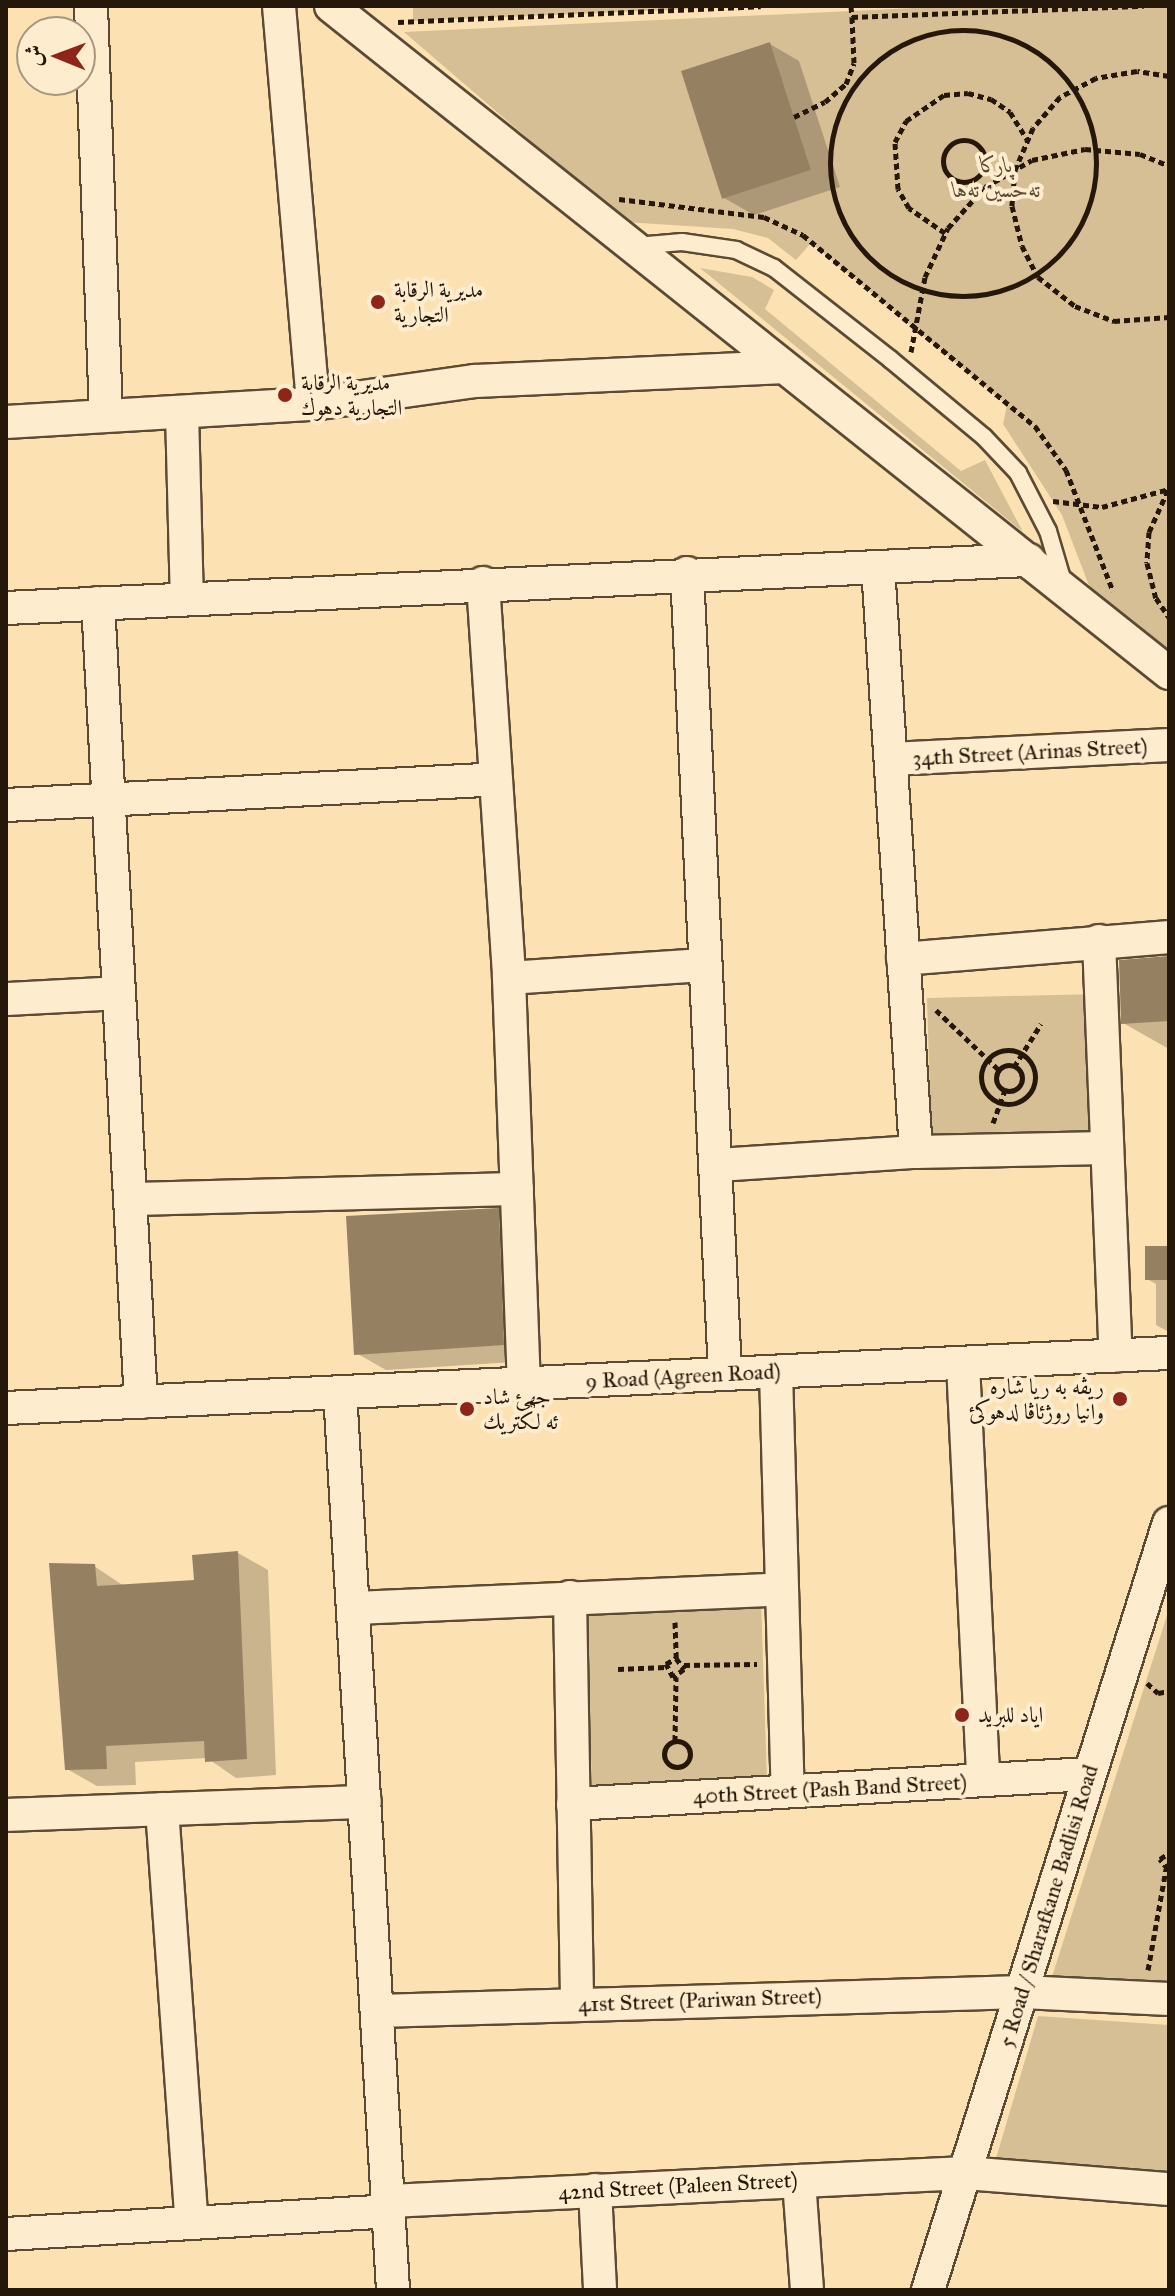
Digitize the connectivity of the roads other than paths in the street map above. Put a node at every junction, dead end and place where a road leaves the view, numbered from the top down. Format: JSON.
{"nodes":[{"id":1,"x":91,"y":6,"type":"edge"},
{"id":2,"x":279,"y":6,"type":"edge"},
{"id":3,"x":331,"y":6,"type":"edge"},
{"id":4,"x":634,"y":246,"type":"junction"},
{"id":5,"x":781,"y":367,"type":"junction"},
{"id":6,"x":313,"y":404,"type":"junction"},
{"id":7,"x":182,"y":412,"type":"junction"},
{"id":8,"x":106,"y":415,"type":"junction"},
{"id":9,"x":6,"y":422,"type":"edge"},
{"id":10,"x":1029,"y":560,"type":"junction"},
{"id":11,"x":878,"y":567,"type":"junction"},
{"id":12,"x":687,"y":573,"type":"junction"},
{"id":13,"x":483,"y":583,"type":"junction"},
{"id":14,"x":1065,"y":592,"type":"junction"},
{"id":15,"x":187,"y":598,"type":"junction"},
{"id":16,"x":98,"y":603,"type":"junction"},
{"id":17,"x":6,"y":608,"type":"edge"},
{"id":18,"x":1169,"y":673,"type":"edge"},
{"id":19,"x":1169,"y":745,"type":"edge"},
{"id":20,"x":892,"y":759,"type":"junction"},
{"id":21,"x":495,"y":779,"type":"junction"},
{"id":22,"x":108,"y":800,"type":"junction"},
{"id":23,"x":6,"y":805,"type":"edge"},
{"id":24,"x":1169,"y":937,"type":"edge"},
{"id":25,"x":1099,"y":941,"type":"junction"},
{"id":26,"x":703,"y":965,"type":"junction"},
{"id":27,"x":903,"y":969,"type":"junction"},
{"id":28,"x":509,"y":978,"type":"junction"},
{"id":29,"x":119,"y":993,"type":"junction"},
{"id":30,"x":6,"y":999,"type":"edge"},
{"id":31,"x":1105,"y":1148,"type":"junction"},
{"id":32,"x":916,"y":1152,"type":"junction"},
{"id":33,"x":718,"y":1165,"type":"junction"},
{"id":34,"x":517,"y":1189,"type":"junction"},
{"id":35,"x":132,"y":1199,"type":"junction"},
{"id":36,"x":1169,"y":1353,"type":"edge"},
{"id":37,"x":1116,"y":1356,"type":"junction"},
{"id":38,"x":963,"y":1364,"type":"junction"},
{"id":39,"x":776,"y":1372,"type":"junction"},
{"id":40,"x":725,"y":1374,"type":"junction"},
{"id":41,"x":524,"y":1383,"type":"junction"},
{"id":42,"x":340,"y":1392,"type":"junction"},
{"id":43,"x":141,"y":1402,"type":"junction"},
{"id":44,"x":6,"y":1408,"type":"edge"},
{"id":45,"x":1169,"y":1523,"type":"edge"},
{"id":46,"x":781,"y":1589,"type":"junction"},
{"id":47,"x":570,"y":1597,"type":"junction"},
{"id":48,"x":354,"y":1608,"type":"junction"},
{"id":49,"x":1088,"y":1774,"type":"junction"},
{"id":50,"x":983,"y":1780,"type":"junction"},
{"id":51,"x":788,"y":1791,"type":"junction"},
{"id":52,"x":365,"y":1802,"type":"junction"},
{"id":53,"x":573,"y":1804,"type":"junction"},
{"id":54,"x":162,"y":1809,"type":"junction"},
{"id":55,"x":6,"y":1815,"type":"edge"},
{"id":56,"x":1022,"y":1992,"type":"junction"},
{"id":57,"x":1156,"y":1998,"type":"edge"},
{"id":58,"x":577,"y":2003,"type":"junction"},
{"id":59,"x":378,"y":2011,"type":"junction"},
{"id":60,"x":965,"y":2173,"type":"junction"},
{"id":61,"x":799,"y":2181,"type":"junction"},
{"id":62,"x":1169,"y":2189,"type":"edge"},
{"id":63,"x":595,"y":2190,"type":"junction"},
{"id":64,"x":390,"y":2206,"type":"junction"},
{"id":65,"x":192,"y":2223,"type":"junction"},
{"id":66,"x":6,"y":2234,"type":"edge"},
{"id":67,"x":393,"y":2290,"type":"edge"},
{"id":68,"x":600,"y":2290,"type":"edge"},
{"id":69,"x":807,"y":2290,"type":"edge"},
{"id":70,"x":928,"y":2290,"type":"edge"}],
"edges":[{"from":1,"to":8,"type":"street"},
{"from":2,"to":6,"type":"street"},
{"from":3,"to":4,"type":"street"},
{"from":4,"to":5,"type":"street"},
{"from":4,"to":14,"type":"lane"},
{"from":5,"to":6,"type":"street"},
{"from":5,"to":10,"type":"street"},
{"from":6,"to":7,"type":"street"},
{"from":7,"to":8,"type":"street"},
{"from":7,"to":15,"type":"street"},
{"from":8,"to":9,"type":"street"},
{"from":10,"to":11,"type":"street"},
{"from":10,"to":14,"type":"street"},
{"from":11,"to":12,"type":"street"},
{"from":11,"to":20,"type":"street"},
{"from":12,"to":13,"type":"street"},
{"from":12,"to":26,"type":"street"},
{"from":13,"to":15,"type":"street"},
{"from":13,"to":21,"type":"street"},
{"from":14,"to":18,"type":"street"},
{"from":15,"to":16,"type":"street"},
{"from":16,"to":17,"type":"street"},
{"from":16,"to":22,"type":"street"},
{"from":19,"to":20,"type":"street","name":"34th Street (Arinas Street)"},
{"from":20,"to":27,"type":"street"},
{"from":21,"to":22,"type":"street"},
{"from":21,"to":28,"type":"street"},
{"from":22,"to":23,"type":"street"},
{"from":22,"to":29,"type":"street"},
{"from":24,"to":25,"type":"street"},
{"from":25,"to":27,"type":"street"},
{"from":25,"to":31,"type":"street"},
{"from":26,"to":28,"type":"street"},
{"from":26,"to":33,"type":"street"},
{"from":27,"to":32,"type":"street"},
{"from":28,"to":34,"type":"street"},
{"from":29,"to":30,"type":"street"},
{"from":29,"to":35,"type":"street"},
{"from":31,"to":32,"type":"street"},
{"from":31,"to":37,"type":"street"},
{"from":32,"to":33,"type":"street"},
{"from":33,"to":40,"type":"street"},
{"from":34,"to":35,"type":"street"},
{"from":34,"to":41,"type":"street"},
{"from":35,"to":43,"type":"street"},
{"from":36,"to":37,"type":"street","name":"9 Road (Agreen Road)"},
{"from":37,"to":38,"type":"street","name":"9 Road (Agreen Road)"},
{"from":38,"to":39,"type":"street","name":"9 Road (Agreen Road)"},
{"from":38,"to":50,"type":"street"},
{"from":39,"to":40,"type":"street","name":"9 Road (Agreen Road)"},
{"from":39,"to":46,"type":"street"},
{"from":40,"to":41,"type":"street","name":"9 Road (Agreen Road)"},
{"from":41,"to":42,"type":"street","name":"9 Road (Agreen Road)"},
{"from":42,"to":43,"type":"street","name":"9 Road (Agreen Road)"},
{"from":42,"to":48,"type":"street"},
{"from":43,"to":44,"type":"street","name":"9 Road (Agreen Road)"},
{"from":45,"to":49,"type":"street","name":"5 Road / Sharafkane Badlisi Road"},
{"from":46,"to":47,"type":"street"},
{"from":46,"to":51,"type":"street"},
{"from":47,"to":48,"type":"street"},
{"from":47,"to":53,"type":"street"},
{"from":48,"to":52,"type":"street"},
{"from":49,"to":50,"type":"street","name":"40th Street (Pash Band Street)"},
{"from":49,"to":56,"type":"street","name":"5 Road / Sharafkane Badlisi Road"},
{"from":50,"to":51,"type":"street","name":"40th Street (Pash Band Street)"},
{"from":51,"to":53,"type":"street","name":"40th Street (Pash Band Street)"},
{"from":52,"to":54,"type":"street"},
{"from":52,"to":59,"type":"street"},
{"from":53,"to":58,"type":"street"},
{"from":54,"to":55,"type":"street"},
{"from":54,"to":65,"type":"street"},
{"from":56,"to":57,"type":"street","name":"41st Street (Pariwan Street)"},
{"from":56,"to":58,"type":"street","name":"41st Street (Pariwan Street)"},
{"from":56,"to":60,"type":"street","name":"5 Road / Sharafkane Badlisi Road"},
{"from":58,"to":59,"type":"street","name":"41st Street (Pariwan Street)"},
{"from":59,"to":64,"type":"street"},
{"from":60,"to":61,"type":"street","name":"42nd Street (Paleen Street)"},
{"from":60,"to":62,"type":"street","name":"42nd Street (Paleen Street)"},
{"from":60,"to":70,"type":"street","name":"5 Road / Sharafkane Badlisi Road"},
{"from":61,"to":63,"type":"street","name":"42nd Street (Paleen Street)"},
{"from":61,"to":69,"type":"street"},
{"from":63,"to":64,"type":"street","name":"42nd Street (Paleen Street)"},
{"from":63,"to":68,"type":"street"},
{"from":64,"to":65,"type":"street","name":"42nd Street (Paleen Street)"},
{"from":64,"to":67,"type":"street"},
{"from":65,"to":66,"type":"street","name":"42nd Street (Paleen Street)"}]}
